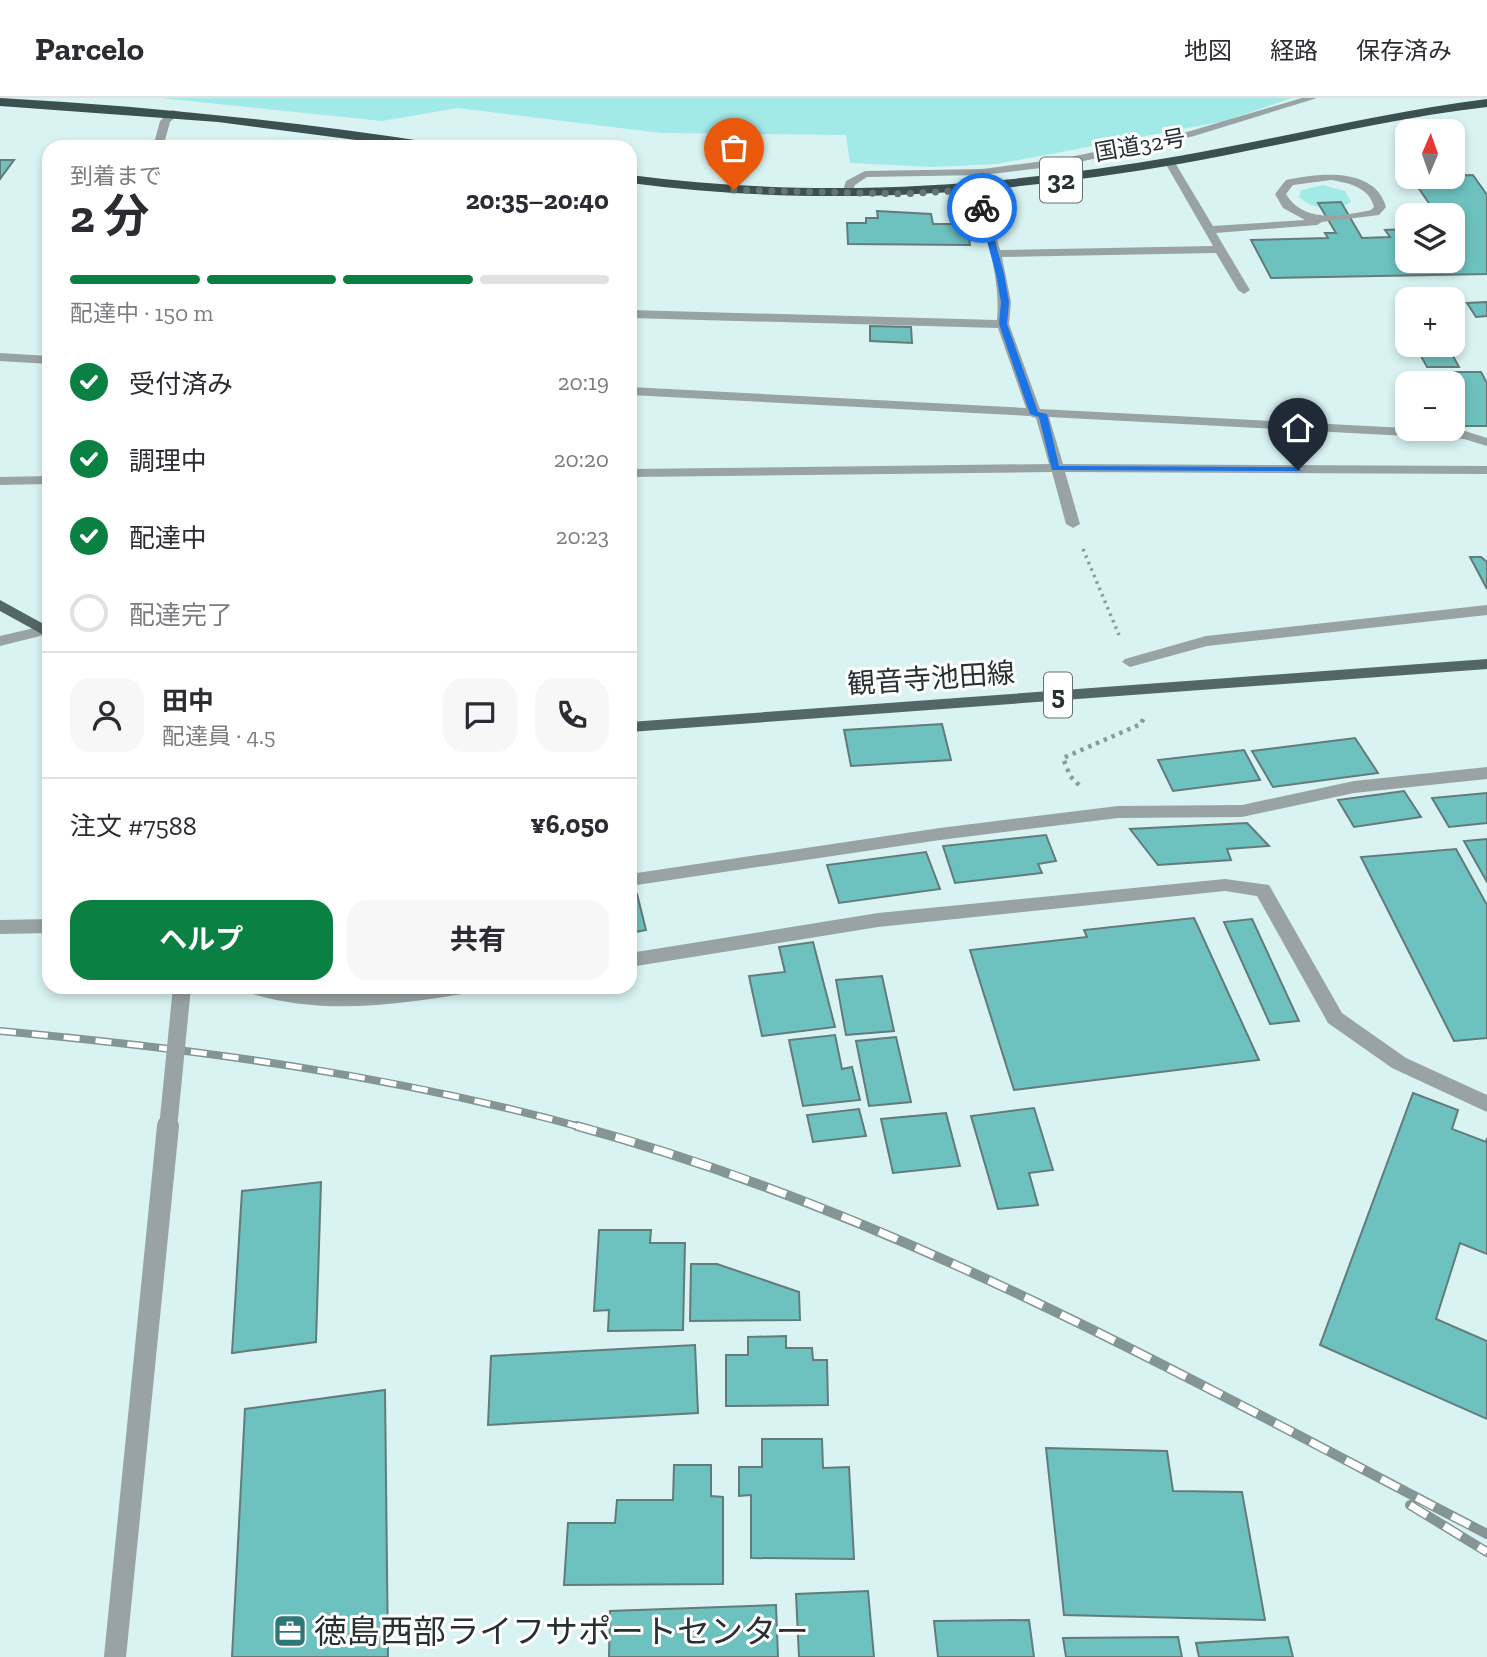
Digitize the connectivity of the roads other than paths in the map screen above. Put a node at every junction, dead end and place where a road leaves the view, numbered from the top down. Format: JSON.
{"nodes":[{"id":1,"x":1312,"y":98,"type":"edge"},
{"id":2,"x":0,"y":102,"type":"edge"},
{"id":3,"x":1487,"y":103,"type":"edge"},
{"id":4,"x":176,"y":112,"type":"junction"},
{"id":5,"x":160,"y":140,"type":"edge"},
{"id":6,"x":392,"y":140,"type":"edge"},
{"id":7,"x":1169,"y":161,"type":"junction"},
{"id":8,"x":637,"y":180,"type":"edge"},
{"id":9,"x":970,"y":190,"type":"junction"},
{"id":10,"x":847,"y":194,"type":"junction"},
{"id":11,"x":1333,"y":221,"type":"junction"},
{"id":12,"x":1209,"y":230,"type":"junction"},
{"id":13,"x":1220,"y":248,"type":"junction"},
{"id":14,"x":995,"y":254,"type":"junction"},
{"id":15,"x":1244,"y":290,"type":"dead end"},
{"id":16,"x":637,"y":314,"type":"edge"},
{"id":17,"x":1003,"y":324,"type":"junction"},
{"id":18,"x":0,"y":357,"type":"edge"},
{"id":19,"x":42,"y":360,"type":"edge"},
{"id":20,"x":637,"y":391,"type":"edge"},
{"id":21,"x":1038,"y":414,"type":"junction"},
{"id":22,"x":1487,"y":442,"type":"edge"},
{"id":23,"x":1056,"y":468,"type":"junction"},
{"id":24,"x":1487,"y":470,"type":"edge"},
{"id":25,"x":637,"y":473,"type":"edge"},
{"id":26,"x":42,"y":480,"type":"edge"},
{"id":27,"x":0,"y":481,"type":"edge"},
{"id":28,"x":1073,"y":524,"type":"road end"},
{"id":29,"x":0,"y":605,"type":"edge"},
{"id":30,"x":1487,"y":610,"type":"edge"},
{"id":31,"x":42,"y":630,"type":"edge"},
{"id":32,"x":42,"y":633,"type":"edge"},
{"id":33,"x":0,"y":641,"type":"edge"},
{"id":34,"x":1130,"y":662,"type":"road end"},
{"id":35,"x":1487,"y":664,"type":"edge"},
{"id":36,"x":637,"y":726,"type":"edge"},
{"id":37,"x":1487,"y":773,"type":"edge"},
{"id":38,"x":637,"y":879,"type":"edge"},
{"id":39,"x":42,"y":926,"type":"edge"},
{"id":40,"x":0,"y":927,"type":"edge"},
{"id":41,"x":637,"y":959,"type":"edge"},
{"id":42,"x":180,"y":994,"type":"edge"},
{"id":43,"x":271,"y":994,"type":"edge"},
{"id":44,"x":418,"y":994,"type":"edge"},
{"id":45,"x":1487,"y":1104,"type":"edge"},
{"id":46,"x":115,"y":1657,"type":"edge"}],
"edges":[{"from":1,"to":10,"type":"street"},
{"from":2,"to":4,"type":"highway"},
{"from":3,"to":7,"type":"highway","name":"国道32号","number":"32"},
{"from":4,"to":5,"type":"street"},
{"from":4,"to":6,"type":"highway"},
{"from":7,"to":9,"type":"highway","name":"国道32号","number":"32"},
{"from":7,"to":12,"type":"street"},
{"from":8,"to":10,"type":"highway","name":"国道32号","number":"32"},
{"from":9,"to":10,"type":"highway","name":"国道32号","number":"32"},
{"from":9,"to":14,"type":"street"},
{"from":11,"to":11,"type":"street"},
{"from":11,"to":12,"type":"street"},
{"from":12,"to":13,"type":"street"},
{"from":13,"to":14,"type":"street"},
{"from":13,"to":15,"type":"street"},
{"from":14,"to":17,"type":"street"},
{"from":16,"to":17,"type":"street"},
{"from":17,"to":21,"type":"street"},
{"from":18,"to":19,"type":"street"},
{"from":20,"to":21,"type":"street"},
{"from":21,"to":22,"type":"street"},
{"from":21,"to":23,"type":"street"},
{"from":23,"to":24,"type":"street"},
{"from":23,"to":25,"type":"street"},
{"from":23,"to":28,"type":"street"},
{"from":26,"to":27,"type":"street"},
{"from":29,"to":31,"type":"main road"},
{"from":30,"to":34,"type":"street"},
{"from":32,"to":33,"type":"street"},
{"from":35,"to":36,"type":"main road","name":"観音寺池田線","number":"5"},
{"from":37,"to":38,"type":"street"},
{"from":39,"to":40,"type":"street"},
{"from":41,"to":45,"type":"street"},
{"from":42,"to":46,"type":"street","bridge":true},
{"from":43,"to":44,"type":"street"}]}
